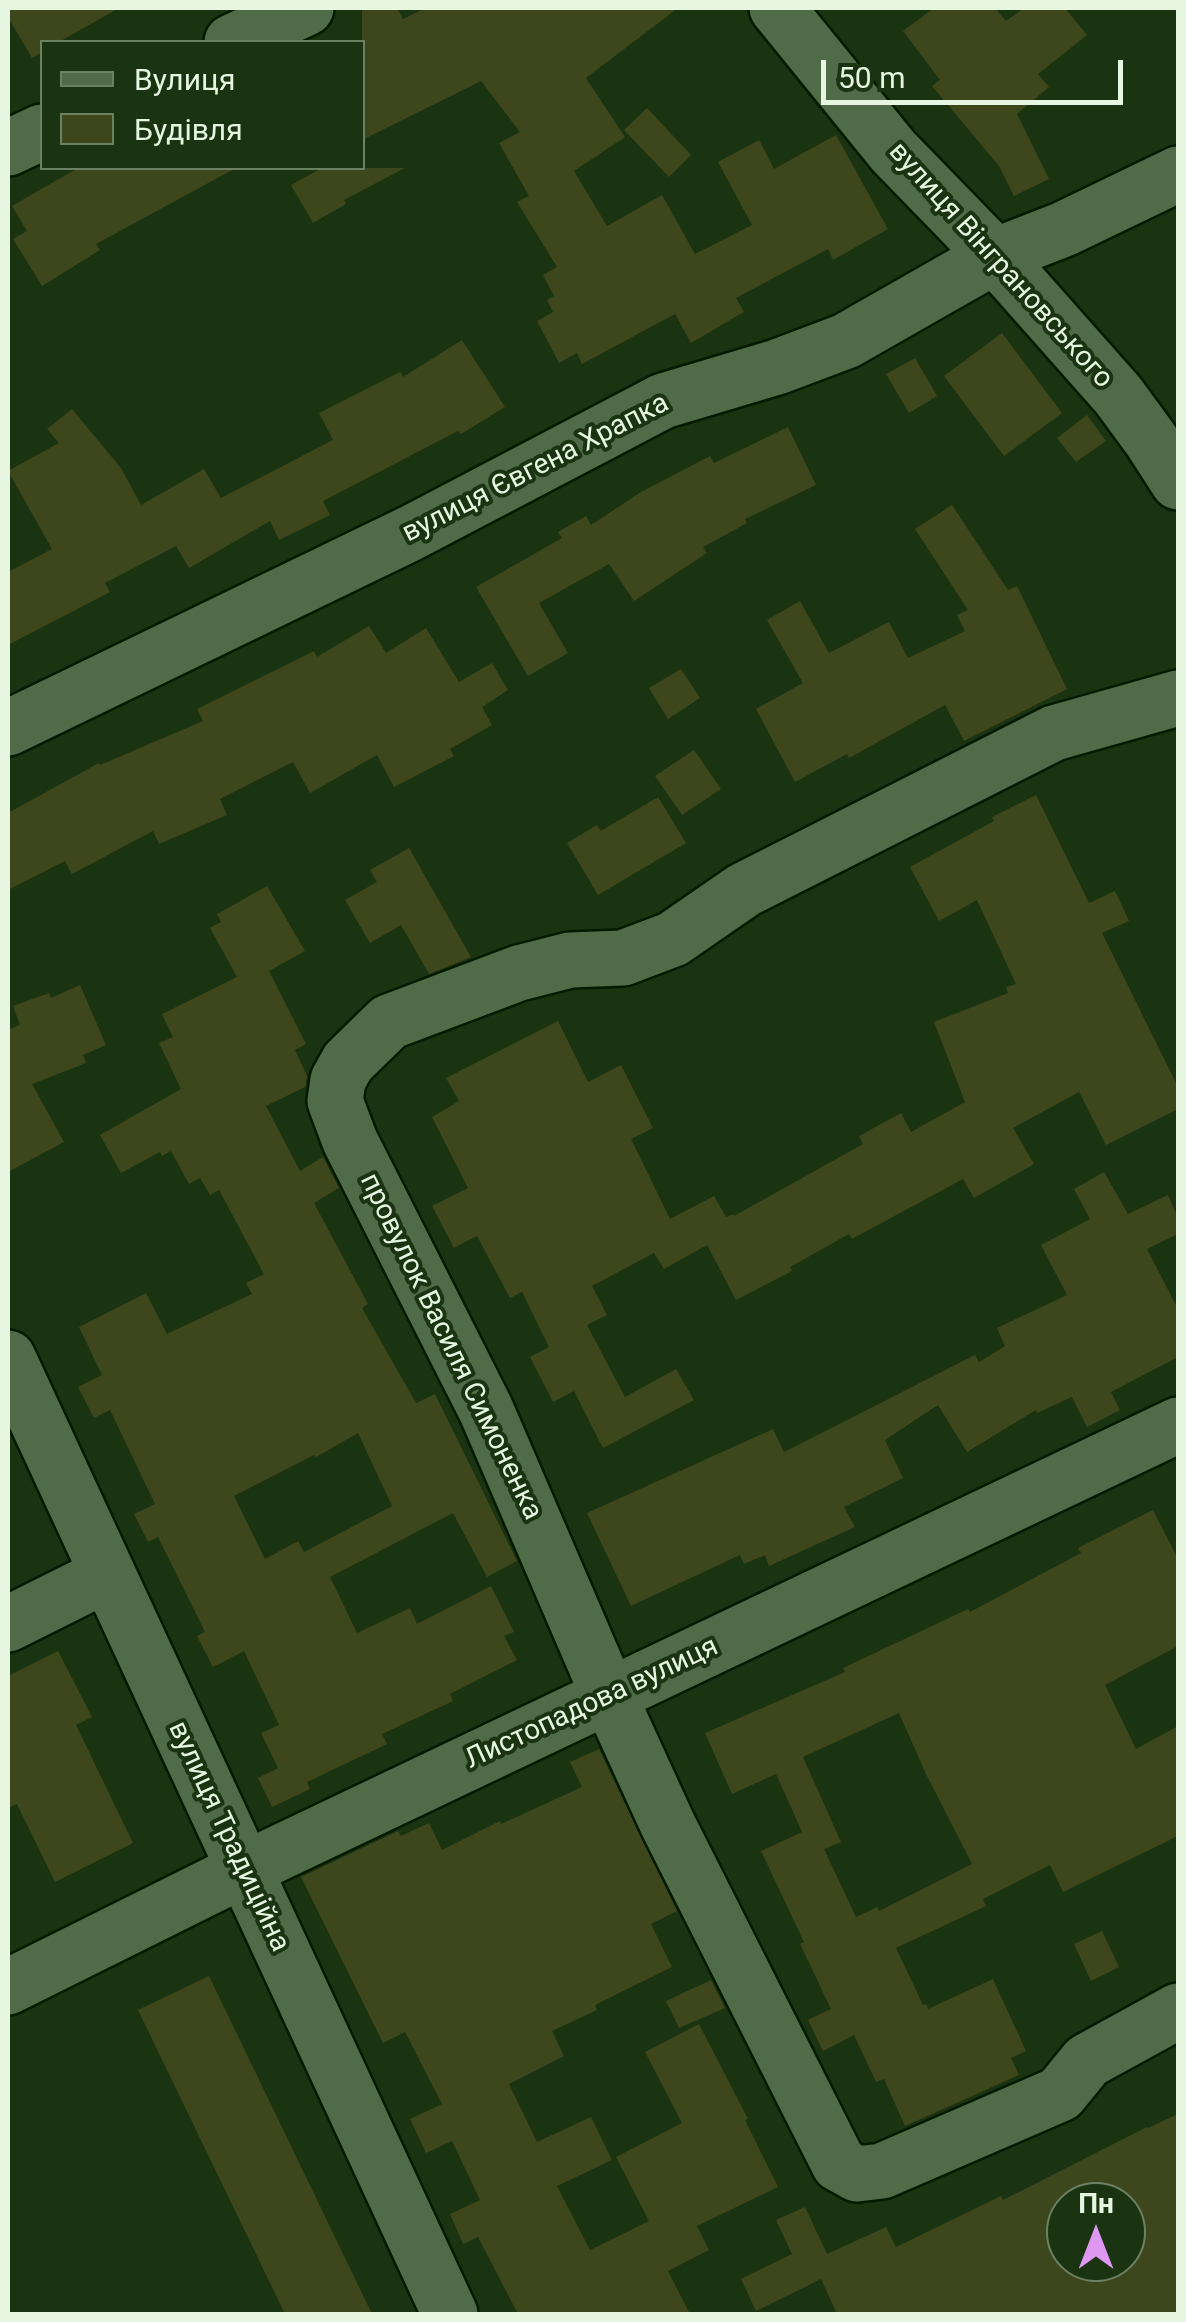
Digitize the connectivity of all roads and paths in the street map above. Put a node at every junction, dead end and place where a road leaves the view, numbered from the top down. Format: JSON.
{"nodes":[{"id":1,"x":306,"y":8,"type":"edge"},
{"id":2,"x":777,"y":8,"type":"edge"},
{"id":3,"x":236,"y":40,"type":"edge"},
{"id":4,"x":40,"y":133,"type":"edge"},
{"id":5,"x":8,"y":148,"type":"edge"},
{"id":6,"x":1178,"y":174,"type":"edge"},
{"id":7,"x":995,"y":256,"type":"junction"},
{"id":8,"x":1178,"y":482,"type":"edge"},
{"id":9,"x":1178,"y":698,"type":"edge"},
{"id":10,"x":8,"y":728,"type":"edge"},
{"id":11,"x":8,"y":1358,"type":"edge"},
{"id":12,"x":1178,"y":1424,"type":"edge"},
{"id":13,"x":108,"y":1574,"type":"junction"},
{"id":14,"x":8,"y":1624,"type":"edge"},
{"id":15,"x":609,"y":1696,"type":"junction"},
{"id":16,"x":243,"y":1870,"type":"junction"},
{"id":17,"x":8,"y":1987,"type":"edge"},
{"id":18,"x":1178,"y":2011,"type":"edge"},
{"id":19,"x":450,"y":2314,"type":"edge"}],
"edges":[{"from":1,"to":3,"type":"street"},
{"from":2,"to":7,"type":"street","name":"вулиця Вінграновського"},
{"from":4,"to":5,"type":"street"},
{"from":6,"to":7,"type":"street","name":"вулиця Євгена Храпка"},
{"from":7,"to":8,"type":"street","name":"вулиця Вінграновського"},
{"from":7,"to":10,"type":"street","name":"вулиця Євгена Храпка"},
{"from":9,"to":15,"type":"street","name":"провулок Василя Симоненка"},
{"from":11,"to":13,"type":"street","name":"вулиця Традиційна"},
{"from":12,"to":15,"type":"street","name":"Листопадова вулиця"},
{"from":13,"to":14,"type":"street"},
{"from":13,"to":16,"type":"street","name":"вулиця Традиційна"},
{"from":15,"to":16,"type":"street","name":"Листопадова вулиця"},
{"from":15,"to":18,"type":"street","name":"провулок Василя Симоненка"},
{"from":16,"to":17,"type":"street","name":"Листопадова вулиця"},
{"from":16,"to":19,"type":"street","name":"вулиця Традиційна"}]}
